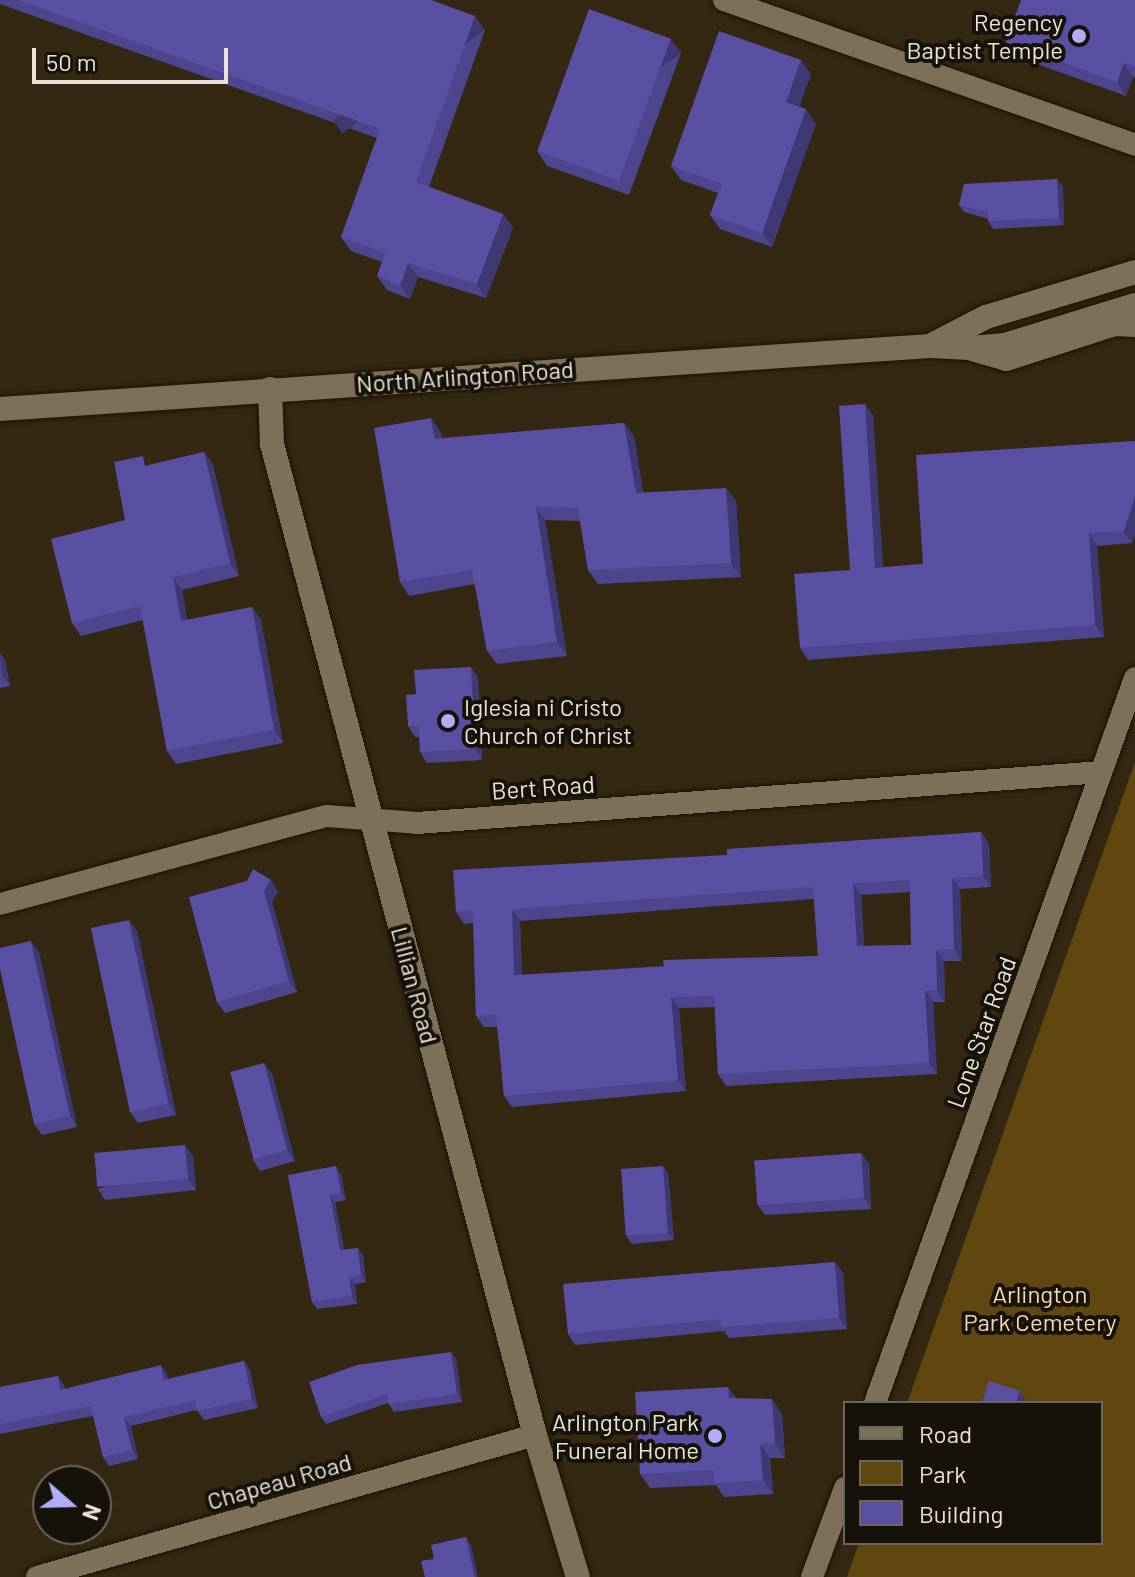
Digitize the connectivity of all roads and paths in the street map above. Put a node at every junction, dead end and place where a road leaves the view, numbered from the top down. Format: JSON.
{"nodes":[{"id":1,"x":724,"y":0,"type":"edge"},
{"id":2,"x":1135,"y":145,"type":"edge"},
{"id":3,"x":1135,"y":272,"type":"edge"},
{"id":4,"x":1135,"y":305,"type":"edge"},
{"id":5,"x":1135,"y":325,"type":"edge"},
{"id":6,"x":930,"y":346,"type":"junction"},
{"id":7,"x":970,"y":348,"type":"junction"},
{"id":8,"x":270,"y":389,"type":"junction"},
{"id":9,"x":0,"y":409,"type":"edge"},
{"id":10,"x":1135,"y":678,"type":"edge"},
{"id":11,"x":1101,"y":772,"type":"junction"},
{"id":12,"x":372,"y":819,"type":"junction"},
{"id":13,"x":0,"y":904,"type":"edge"},
{"id":14,"x":876,"y":1401,"type":"edge"},
{"id":15,"x":535,"y":1435,"type":"junction"},
{"id":16,"x":843,"y":1493,"type":"edge"},
{"id":17,"x":37,"y":1577,"type":"edge"},
{"id":18,"x":578,"y":1577,"type":"edge"},
{"id":19,"x":812,"y":1577,"type":"edge"}],
"edges":[{"from":1,"to":2,"type":"street"},
{"from":3,"to":6,"type":"street","name":"North Arlington Road"},
{"from":4,"to":7,"type":"street","name":"North Arlington Road"},
{"from":5,"to":7,"type":"street"},
{"from":6,"to":7,"type":"street","name":"North Arlington Road"},
{"from":6,"to":8,"type":"street","name":"North Arlington Road"},
{"from":8,"to":9,"type":"street","name":"North Arlington Road"},
{"from":8,"to":12,"type":"street","name":"Lillian Road"},
{"from":10,"to":11,"type":"street","name":"Lone Star Road"},
{"from":11,"to":12,"type":"street","name":"Bert Road"},
{"from":11,"to":14,"type":"street","name":"Lone Star Road"},
{"from":12,"to":13,"type":"street","name":"Bert Road"},
{"from":12,"to":15,"type":"street","name":"Lillian Road"},
{"from":15,"to":17,"type":"street","name":"Chapeau Road"},
{"from":15,"to":18,"type":"street","name":"Lillian Road"},
{"from":16,"to":19,"type":"street"}]}
